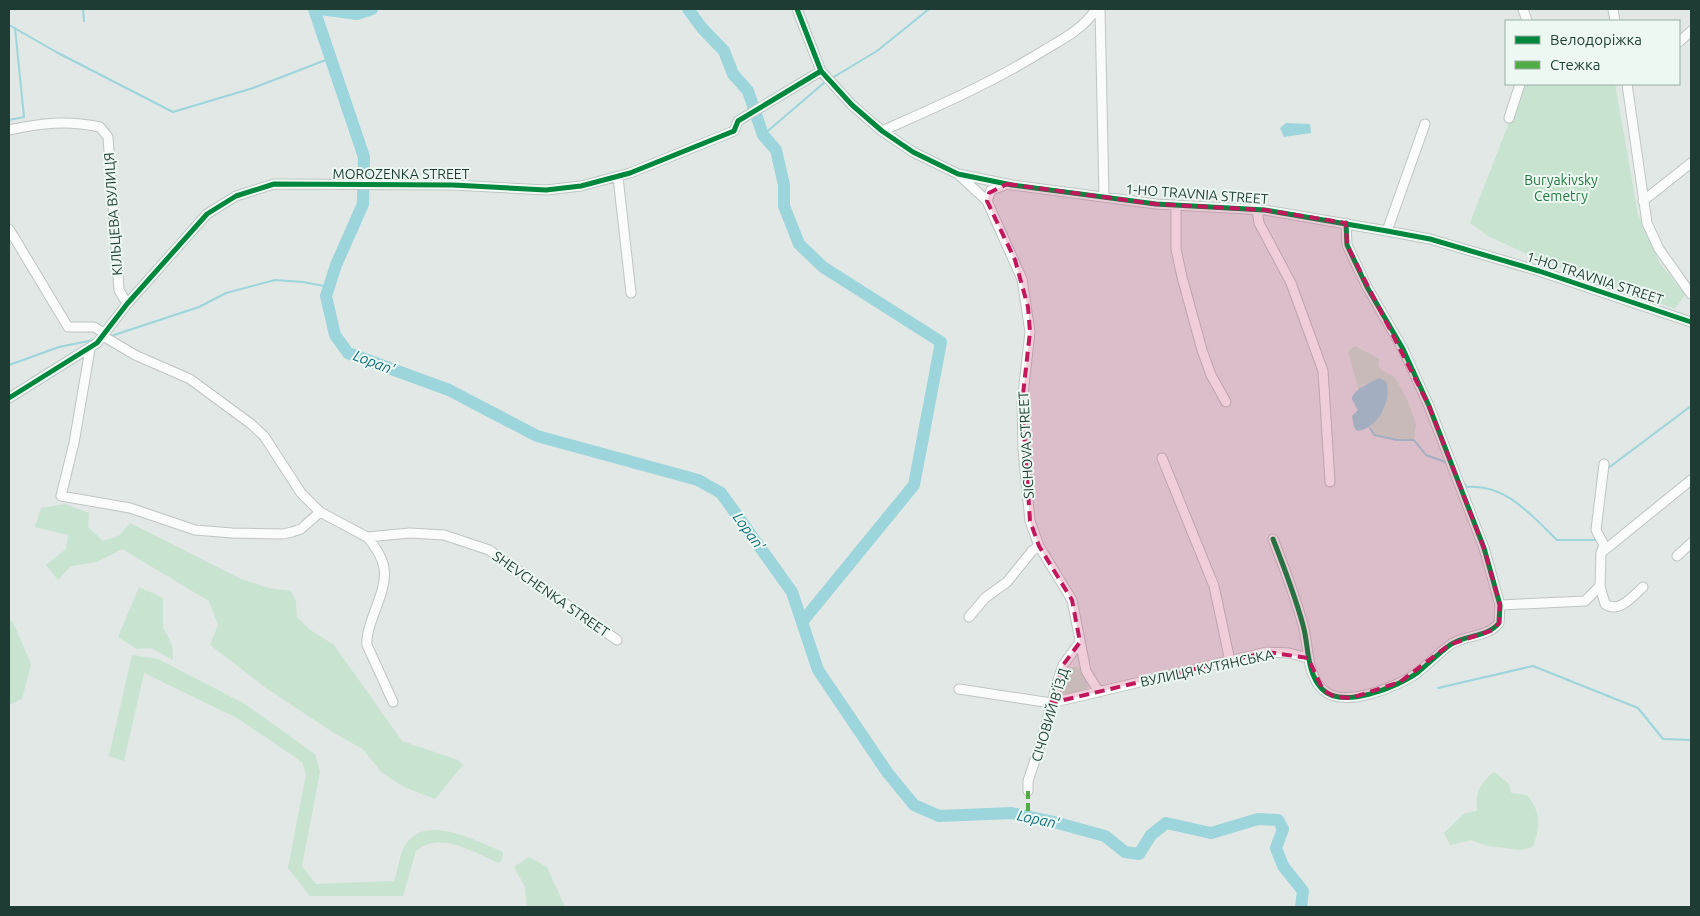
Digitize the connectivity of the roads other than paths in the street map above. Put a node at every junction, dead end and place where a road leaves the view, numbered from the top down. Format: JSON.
{"nodes":[{"id":1,"x":797,"y":9,"type":"edge"},
{"id":2,"x":1098,"y":9,"type":"edge"},
{"id":3,"x":1691,"y":31,"type":"edge"},
{"id":4,"x":1680,"y":41,"type":"edge"},
{"id":5,"x":821,"y":71,"type":"junction"},
{"id":6,"x":1520,"y":85,"type":"edge"},
{"id":7,"x":1627,"y":85,"type":"edge"},
{"id":8,"x":1509,"y":118,"type":"dead end"},
{"id":9,"x":1425,"y":124,"type":"dead end"},
{"id":10,"x":9,"y":130,"type":"edge"},
{"id":11,"x":882,"y":131,"type":"junction"},
{"id":12,"x":1691,"y":162,"type":"edge"},
{"id":13,"x":958,"y":174,"type":"junction"},
{"id":14,"x":618,"y":177,"type":"junction"},
{"id":15,"x":1007,"y":184,"type":"junction"},
{"id":16,"x":1104,"y":197,"type":"junction"},
{"id":17,"x":987,"y":202,"type":"junction"},
{"id":18,"x":1643,"y":202,"type":"junction"},
{"id":19,"x":1176,"y":205,"type":"junction"},
{"id":20,"x":1257,"y":209,"type":"junction"},
{"id":21,"x":1346,"y":223,"type":"junction"},
{"id":22,"x":9,"y":229,"type":"edge"},
{"id":23,"x":1387,"y":231,"type":"junction"},
{"id":24,"x":631,"y":293,"type":"dead end"},
{"id":25,"x":1691,"y":294,"type":"edge"},
{"id":26,"x":127,"y":304,"type":"junction"},
{"id":27,"x":1691,"y":322,"type":"edge"},
{"id":28,"x":103,"y":334,"type":"junction"},
{"id":29,"x":90,"y":348,"type":"junction"},
{"id":30,"x":9,"y":398,"type":"edge"},
{"id":31,"x":1226,"y":402,"type":"dead end"},
{"id":32,"x":1162,"y":458,"type":"dead end"},
{"id":33,"x":1604,"y":464,"type":"dead end"},
{"id":34,"x":1691,"y":480,"type":"edge"},
{"id":35,"x":1330,"y":482,"type":"dead end"},
{"id":36,"x":320,"y":512,"type":"junction"},
{"id":37,"x":367,"y":537,"type":"junction"},
{"id":38,"x":1272,"y":539,"type":"dead end"},
{"id":39,"x":1691,"y":543,"type":"edge"},
{"id":40,"x":1039,"y":546,"type":"junction"},
{"id":41,"x":1601,"y":553,"type":"junction"},
{"id":42,"x":1677,"y":556,"type":"dead end"},
{"id":43,"x":1600,"y":586,"type":"junction"},
{"id":44,"x":1643,"y":587,"type":"dead end"},
{"id":45,"x":1500,"y":604,"type":"junction"},
{"id":46,"x":969,"y":617,"type":"dead end"},
{"id":47,"x":617,"y":640,"type":"dead end"},
{"id":48,"x":1080,"y":642,"type":"junction"},
{"id":49,"x":1308,"y":658,"type":"junction"},
{"id":50,"x":1230,"y":661,"type":"junction"},
{"id":51,"x":959,"y":689,"type":"dead end"},
{"id":52,"x":1099,"y":692,"type":"junction"},
{"id":53,"x":393,"y":702,"type":"dead end"},
{"id":54,"x":1051,"y":703,"type":"junction"},
{"id":55,"x":1028,"y":791,"type":"dead end"}],
"edges":[{"from":1,"to":5,"type":"street","name":"1-HO TRAVNIA STREET"},
{"from":2,"to":11,"type":"street"},
{"from":2,"to":16,"type":"street"},
{"from":3,"to":4,"type":"street"},
{"from":5,"to":11,"type":"street","name":"1-HO TRAVNIA STREET"},
{"from":5,"to":14,"type":"street","name":"MOROZENKA STREET"},
{"from":6,"to":8,"type":"street"},
{"from":7,"to":18,"type":"street"},
{"from":9,"to":23,"type":"street"},
{"from":10,"to":26,"type":"street","name":"КІЛЬЦЕВА ВУЛИЦЯ"},
{"from":11,"to":13,"type":"street","name":"1-HO TRAVNIA STREET"},
{"from":12,"to":18,"type":"street"},
{"from":13,"to":15,"type":"street","name":"1-HO TRAVNIA STREET"},
{"from":13,"to":17,"type":"street","name":"SICHOVA STREET"},
{"from":14,"to":24,"type":"street"},
{"from":14,"to":26,"type":"street","name":"MOROZENKA STREET"},
{"from":15,"to":16,"type":"street","name":"1-HO TRAVNIA STREET"},
{"from":15,"to":17,"type":"street"},
{"from":16,"to":19,"type":"street","name":"1-HO TRAVNIA STREET"},
{"from":17,"to":40,"type":"street","name":"SICHOVA STREET"},
{"from":18,"to":25,"type":"street"},
{"from":19,"to":20,"type":"street","name":"1-HO TRAVNIA STREET"},
{"from":19,"to":31,"type":"street"},
{"from":20,"to":21,"type":"street","name":"1-HO TRAVNIA STREET"},
{"from":20,"to":35,"type":"street"},
{"from":21,"to":23,"type":"street","name":"1-HO TRAVNIA STREET"},
{"from":21,"to":45,"type":"street"},
{"from":22,"to":28,"type":"street"},
{"from":23,"to":27,"type":"street","name":"1-HO TRAVNIA STREET"},
{"from":26,"to":28,"type":"street","name":"MOROZENKA STREET"},
{"from":28,"to":29,"type":"street"},
{"from":28,"to":36,"type":"street"},
{"from":29,"to":30,"type":"street"},
{"from":29,"to":36,"type":"street"},
{"from":32,"to":50,"type":"street"},
{"from":33,"to":41,"type":"street"},
{"from":34,"to":41,"type":"street"},
{"from":36,"to":37,"type":"street"},
{"from":37,"to":47,"type":"street","name":"SHEVCHENKA STREET"},
{"from":37,"to":53,"type":"street"},
{"from":38,"to":49,"type":"street"},
{"from":39,"to":42,"type":"street"},
{"from":40,"to":46,"type":"street"},
{"from":40,"to":48,"type":"street","name":"SICHOVA STREET"},
{"from":41,"to":43,"type":"street"},
{"from":43,"to":44,"type":"street"},
{"from":43,"to":45,"type":"street"},
{"from":45,"to":49,"type":"street"},
{"from":48,"to":52,"type":"street","name":"SICHOVA STREET"},
{"from":48,"to":54,"type":"street","name":"СІЧОВИЙ В’ЇЗД"},
{"from":49,"to":50,"type":"street","name":"ВУЛИЦЯ КУТЯНСЬКА"},
{"from":50,"to":52,"type":"street","name":"ВУЛИЦЯ КУТЯНСЬКА"},
{"from":51,"to":54,"type":"street","name":"ВУЛИЦЯ КУТЯНСЬКА"},
{"from":52,"to":54,"type":"street","name":"ВУЛИЦЯ КУТЯНСЬКА"},
{"from":54,"to":55,"type":"street","name":"СІЧОВИЙ В’ЇЗД"}]}
